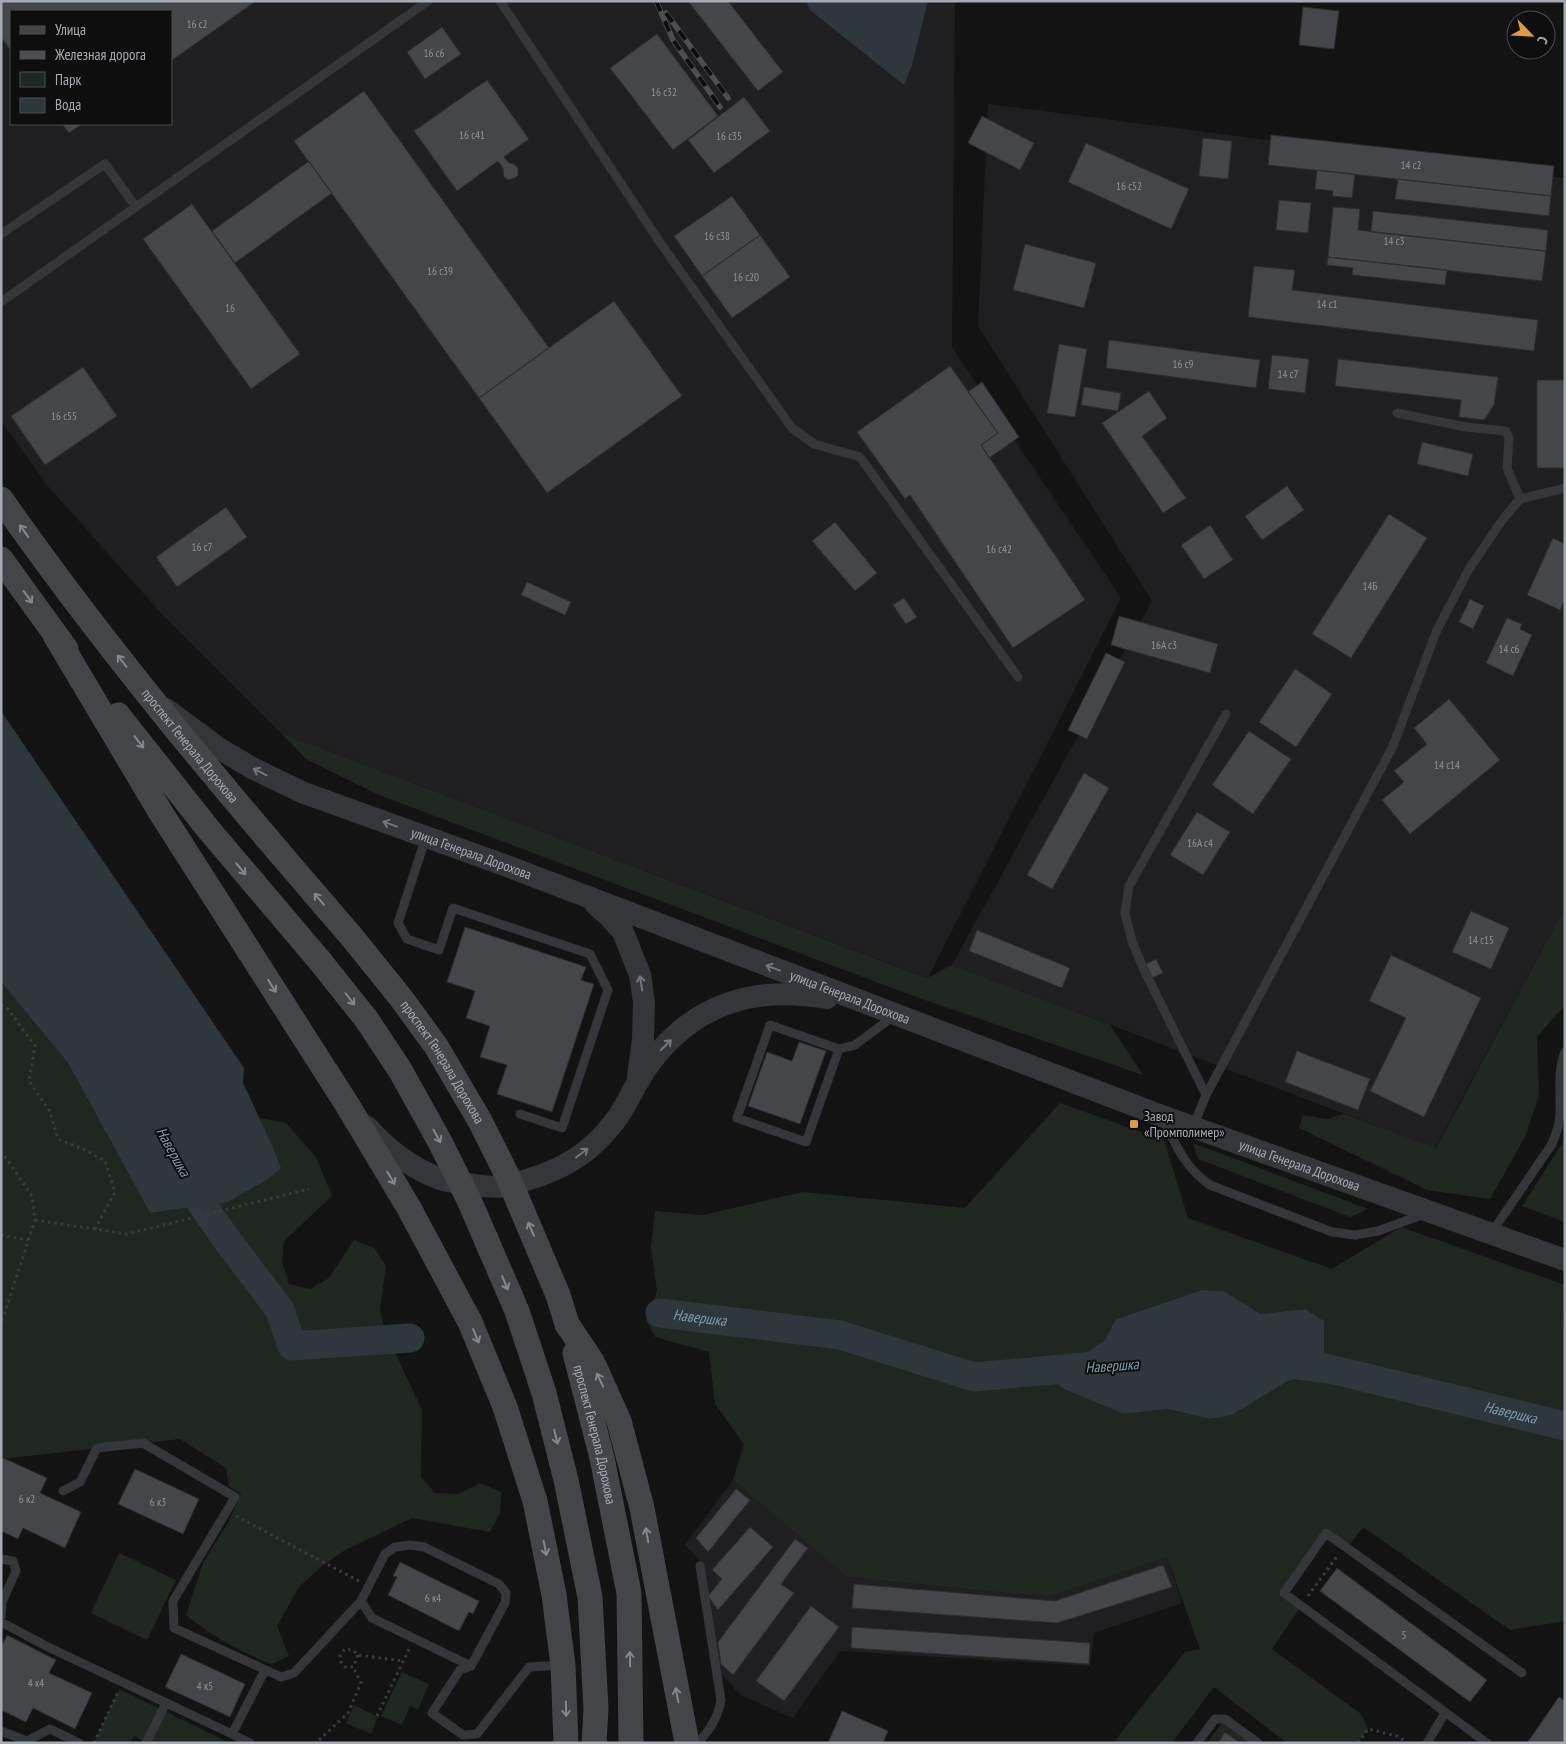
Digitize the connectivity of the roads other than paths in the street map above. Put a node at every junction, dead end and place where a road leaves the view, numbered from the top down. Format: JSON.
{"nodes":[{"id":1,"x":428,"y":1,"type":"edge"},
{"id":2,"x":500,"y":1,"type":"edge"},
{"id":3,"x":136,"y":207,"type":"junction"},
{"id":4,"x":1,"y":234,"type":"edge"},
{"id":5,"x":1,"y":302,"type":"edge"},
{"id":6,"x":1397,"y":413,"type":"dead end"},
{"id":7,"x":1565,"y":488,"type":"edge"},
{"id":8,"x":1,"y":499,"type":"edge"},
{"id":9,"x":1520,"y":499,"type":"junction"},
{"id":10,"x":1,"y":559,"type":"edge"},
{"id":11,"x":55,"y":635,"type":"junction"},
{"id":12,"x":1018,"y":677,"type":"dead end"},
{"id":13,"x":153,"y":699,"type":"junction"},
{"id":14,"x":1226,"y":714,"type":"dead end"},
{"id":15,"x":426,"y":837,"type":"junction"},
{"id":16,"x":584,"y":895,"type":"junction"},
{"id":17,"x":867,"y":1004,"type":"junction"},
{"id":18,"x":896,"y":1015,"type":"junction"},
{"id":19,"x":838,"y":1050,"type":"junction"},
{"id":20,"x":1565,"y":1052,"type":"edge"},
{"id":21,"x":637,"y":1083,"type":"junction"},
{"id":22,"x":1206,"y":1095,"type":"junction"},
{"id":23,"x":348,"y":1106,"type":"junction"},
{"id":24,"x":520,"y":1114,"type":"dead end"},
{"id":25,"x":1162,"y":1116,"type":"junction"},
{"id":26,"x":1193,"y":1128,"type":"junction"},
{"id":27,"x":1429,"y":1212,"type":"junction"},
{"id":28,"x":1491,"y":1234,"type":"junction"},
{"id":29,"x":1565,"y":1260,"type":"edge"},
{"id":30,"x":567,"y":1324,"type":"junction"},
{"id":31,"x":63,"y":1491,"type":"dead end"},
{"id":32,"x":1,"y":1559,"type":"edge"},
{"id":33,"x":700,"y":1566,"type":"dead end"},
{"id":34,"x":361,"y":1601,"type":"junction"},
{"id":35,"x":1,"y":1617,"type":"edge"},
{"id":36,"x":1,"y":1622,"type":"edge"},
{"id":37,"x":563,"y":1665,"type":"junction"},
{"id":38,"x":471,"y":1666,"type":"junction"},
{"id":39,"x":265,"y":1670,"type":"junction"},
{"id":40,"x":1522,"y":1673,"type":"dead end"},
{"id":41,"x":166,"y":1702,"type":"junction"},
{"id":42,"x":1445,"y":1713,"type":"junction"},
{"id":43,"x":1,"y":1731,"type":"edge"},
{"id":44,"x":232,"y":1734,"type":"junction"},
{"id":45,"x":79,"y":1743,"type":"edge"},
{"id":46,"x":146,"y":1743,"type":"edge"},
{"id":47,"x":250,"y":1743,"type":"edge"},
{"id":48,"x":566,"y":1743,"type":"edge"},
{"id":49,"x":594,"y":1743,"type":"edge"},
{"id":50,"x":631,"y":1743,"type":"edge"},
{"id":51,"x":687,"y":1743,"type":"edge"},
{"id":52,"x":697,"y":1743,"type":"edge"},
{"id":53,"x":1198,"y":1743,"type":"edge"},
{"id":54,"x":1258,"y":1743,"type":"edge"},
{"id":55,"x":1427,"y":1743,"type":"edge"},
{"id":56,"x":1487,"y":1743,"type":"edge"}],
"edges":[{"from":1,"to":3,"type":"lane"},
{"from":2,"to":12,"type":"lane"},
{"from":3,"to":4,"type":"lane"},
{"from":3,"to":5,"type":"lane"},
{"from":6,"to":9,"type":"lane"},
{"from":7,"to":9,"type":"lane"},
{"from":13,"to":8,"type":"main road","name":"проспект Генерала Дорохова","one_way":true},
{"from":9,"to":22,"type":"lane"},
{"from":10,"to":11,"type":"main road","one_way":true},
{"from":11,"to":23,"type":"main road","one_way":true},
{"from":11,"to":49,"type":"main road","one_way":true,"bridge":true},
{"from":15,"to":13,"type":"street","name":"улица Генерала Дорохова","one_way":true},
{"from":30,"to":13,"type":"main road","name":"проспект Генерала Дорохова","one_way":true,"bridge":true},
{"from":14,"to":22,"type":"lane"},
{"from":15,"to":16,"type":"street","name":"улица Генерала Дорохова"},
{"from":15,"to":24,"type":"lane"},
{"from":17,"to":16,"type":"street","name":"улица Генерала Дорохова","one_way":true},
{"from":21,"to":16,"type":"street","one_way":true},
{"from":17,"to":18,"type":"street","name":"улица Генерала Дорохова"},
{"from":21,"to":17,"type":"street","one_way":true},
{"from":18,"to":19,"type":"lane"},
{"from":18,"to":25,"type":"street","name":"улица Генерала Дорохова"},
{"from":19,"to":19,"type":"lane"},
{"from":20,"to":28,"type":"lane"},
{"from":23,"to":21,"type":"street","one_way":true},
{"from":22,"to":26,"type":"lane"},
{"from":23,"to":37,"type":"main road","one_way":true},
{"from":25,"to":26,"type":"street","name":"улица Генерала Дорохова"},
{"from":25,"to":27,"type":"lane"},
{"from":26,"to":27,"type":"street","name":"улица Генерала Дорохова"},
{"from":27,"to":28,"type":"street","name":"улица Генерала Дорохова"},
{"from":28,"to":29,"type":"street","name":"улица Генерала Дорохова"},
{"from":50,"to":30,"type":"main road","name":"проспект Генерала Дорохова","one_way":true},
{"from":51,"to":30,"type":"main road","one_way":true},
{"from":31,"to":39,"type":"lane"},
{"from":32,"to":35,"type":"lane"},
{"from":33,"to":52,"type":"lane"},
{"from":34,"to":38,"type":"lane"},
{"from":34,"to":38,"type":"lane"},
{"from":34,"to":39,"type":"lane"},
{"from":36,"to":41,"type":"lane"},
{"from":37,"to":38,"type":"lane"},
{"from":37,"to":48,"type":"main road","one_way":true},
{"from":39,"to":44,"type":"lane"},
{"from":40,"to":42,"type":"lane"},
{"from":41,"to":44,"type":"lane"},
{"from":41,"to":46,"type":"lane"},
{"from":42,"to":55,"type":"lane"},
{"from":42,"to":56,"type":"lane"},
{"from":43,"to":45,"type":"lane"},
{"from":44,"to":47,"type":"lane"},
{"from":53,"to":54,"type":"lane"}]}
